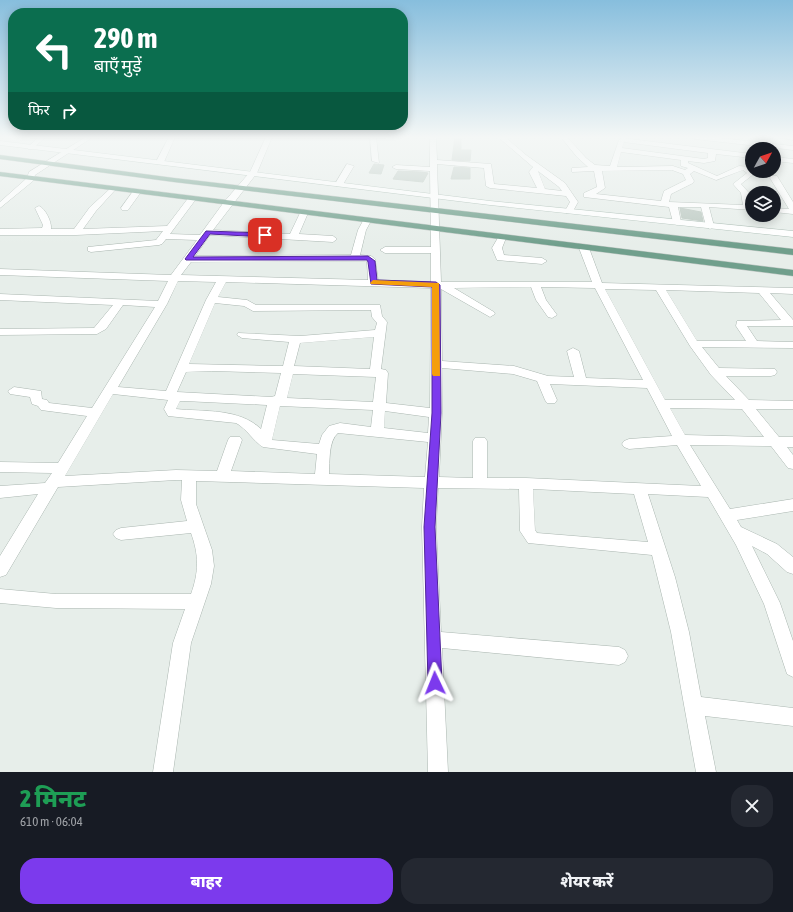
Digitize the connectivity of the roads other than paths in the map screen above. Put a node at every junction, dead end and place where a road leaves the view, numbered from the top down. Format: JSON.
{"nodes":[{"id":1,"x":34,"y":173,"type":"edge"},
{"id":2,"x":121,"y":173,"type":"edge"},
{"id":3,"x":254,"y":173,"type":"joint"},
{"id":4,"x":346,"y":173,"type":"edge"},
{"id":5,"x":433,"y":173,"type":"edge"},
{"id":6,"x":490,"y":173,"type":"edge"},
{"id":7,"x":533,"y":173,"type":"edge"},
{"id":8,"x":545,"y":173,"type":"edge"},
{"id":9,"x":599,"y":173,"type":"edge"},
{"id":10,"x":690,"y":173,"type":"edge"},
{"id":11,"x":697,"y":173,"type":"edge"},
{"id":12,"x":730,"y":173,"type":"edge"},
{"id":13,"x":751,"y":173,"type":"edge"},
{"id":14,"x":1,"y":175,"type":"edge"},
{"id":15,"x":30,"y":178,"type":"junction"},
{"id":16,"x":774,"y":178,"type":"dead end"},
{"id":17,"x":340,"y":184,"type":"junction"},
{"id":18,"x":241,"y":188,"type":"junction"},
{"id":19,"x":112,"y":189,"type":"junction"},
{"id":20,"x":542,"y":191,"type":"junction"},
{"id":21,"x":137,"y":192,"type":"junction"},
{"id":22,"x":745,"y":193,"type":"edge"},
{"id":23,"x":568,"y":194,"type":"junction"},
{"id":24,"x":588,"y":195,"type":"junction"},
{"id":25,"x":434,"y":196,"type":"junction"},
{"id":26,"x":192,"y":199,"type":"junction"},
{"id":27,"x":574,"y":202,"type":"junction"},
{"id":28,"x":227,"y":204,"type":"junction"},
{"id":29,"x":664,"y":204,"type":"junction"},
{"id":30,"x":673,"y":205,"type":"junction"},
{"id":31,"x":704,"y":205,"type":"junction"},
{"id":32,"x":0,"y":206,"type":"edge"},
{"id":33,"x":39,"y":208,"type":"dead end"},
{"id":34,"x":125,"y":208,"type":"dead end"},
{"id":35,"x":745,"y":208,"type":"edge"},
{"id":36,"x":793,"y":209,"type":"edge"},
{"id":37,"x":434,"y":211,"type":"junction"},
{"id":38,"x":569,"y":211,"type":"junction"},
{"id":39,"x":781,"y":211,"type":"edge"},
{"id":40,"x":793,"y":212,"type":"edge"},
{"id":41,"x":304,"y":213,"type":"junction"},
{"id":42,"x":368,"y":221,"type":"junction"},
{"id":43,"x":677,"y":222,"type":"junction"},
{"id":44,"x":710,"y":226,"type":"junction"},
{"id":45,"x":170,"y":228,"type":"junction"},
{"id":46,"x":434,"y":229,"type":"junction"},
{"id":47,"x":46,"y":231,"type":"junction"},
{"id":48,"x":0,"y":232,"type":"edge"},
{"id":49,"x":76,"y":232,"type":"junction"},
{"id":50,"x":793,"y":234,"type":"edge"},
{"id":51,"x":205,"y":235,"type":"junction"},
{"id":52,"x":164,"y":236,"type":"junction"},
{"id":53,"x":294,"y":236,"type":"junction"},
{"id":54,"x":333,"y":238,"type":"dead end"},
{"id":55,"x":502,"y":238,"type":"junction"},
{"id":56,"x":294,"y":247,"type":"dead end"},
{"id":57,"x":584,"y":248,"type":"junction"},
{"id":58,"x":91,"y":249,"type":"dead end"},
{"id":59,"x":385,"y":250,"type":"dead end"},
{"id":60,"x":434,"y":250,"type":"junction"},
{"id":61,"x":793,"y":252,"type":"edge"},
{"id":62,"x":290,"y":258,"type":"junction"},
{"id":63,"x":355,"y":258,"type":"junction"},
{"id":64,"x":188,"y":259,"type":"junction"},
{"id":65,"x":542,"y":261,"type":"dead end"},
{"id":66,"x":0,"y":272,"type":"edge"},
{"id":67,"x":793,"y":273,"type":"edge"},
{"id":68,"x":174,"y":278,"type":"junction"},
{"id":69,"x":223,"y":279,"type":"junction"},
{"id":70,"x":373,"y":282,"type":"junction"},
{"id":71,"x":535,"y":284,"type":"junction"},
{"id":72,"x":439,"y":285,"type":"junction"},
{"id":73,"x":598,"y":285,"type":"junction"},
{"id":74,"x":659,"y":287,"type":"junction"},
{"id":75,"x":762,"y":290,"type":"junction"},
{"id":76,"x":793,"y":291,"type":"edge"},
{"id":77,"x":0,"y":297,"type":"edge"},
{"id":78,"x":211,"y":300,"type":"junction"},
{"id":79,"x":120,"y":302,"type":"junction"},
{"id":80,"x":162,"y":304,"type":"junction"},
{"id":81,"x":490,"y":314,"type":"dead end"},
{"id":82,"x":552,"y":315,"type":"dead end"},
{"id":83,"x":791,"y":323,"type":"edge"},
{"id":84,"x":0,"y":332,"type":"edge"},
{"id":85,"x":381,"y":333,"type":"junction"},
{"id":86,"x":242,"y":335,"type":"dead end"},
{"id":87,"x":297,"y":339,"type":"junction"},
{"id":88,"x":694,"y":344,"type":"junction"},
{"id":89,"x":753,"y":344,"type":"junction"},
{"id":90,"x":793,"y":345,"type":"edge"},
{"id":91,"x":573,"y":351,"type":"dead end"},
{"id":92,"x":436,"y":364,"type":"junction"},
{"id":93,"x":182,"y":368,"type":"junction"},
{"id":94,"x":287,"y":370,"type":"junction"},
{"id":95,"x":716,"y":372,"type":"junction"},
{"id":96,"x":771,"y":372,"type":"dead end"},
{"id":97,"x":375,"y":373,"type":"junction"},
{"id":98,"x":542,"y":379,"type":"junction"},
{"id":99,"x":581,"y":382,"type":"junction"},
{"id":100,"x":651,"y":384,"type":"junction"},
{"id":101,"x":109,"y":390,"type":"junction"},
{"id":102,"x":14,"y":391,"type":"dead end"},
{"id":103,"x":174,"y":396,"type":"junction"},
{"id":104,"x":278,"y":400,"type":"junction"},
{"id":105,"x":551,"y":400,"type":"dead end"},
{"id":106,"x":662,"y":404,"type":"junction"},
{"id":107,"x":744,"y":405,"type":"junction"},
{"id":108,"x":793,"y":405,"type":"edge"},
{"id":109,"x":379,"y":406,"type":"junction"},
{"id":110,"x":95,"y":413,"type":"junction"},
{"id":111,"x":436,"y":413,"type":"junction"},
{"id":112,"x":377,"y":431,"type":"junction"},
{"id":113,"x":434,"y":438,"type":"junction"},
{"id":114,"x":235,"y":440,"type":"dead end"},
{"id":115,"x":681,"y":440,"type":"junction"},
{"id":116,"x":480,"y":441,"type":"dead end"},
{"id":117,"x":264,"y":442,"type":"junction"},
{"id":118,"x":776,"y":442,"type":"junction"},
{"id":119,"x":793,"y":442,"type":"edge"},
{"id":120,"x":629,"y":444,"type":"dead end"},
{"id":121,"x":325,"y":450,"type":"junction"},
{"id":122,"x":793,"y":464,"type":"edge"},
{"id":123,"x":0,"y":467,"type":"edge"},
{"id":124,"x":61,"y":468,"type":"junction"},
{"id":125,"x":190,"y":476,"type":"junction"},
{"id":126,"x":222,"y":477,"type":"junction"},
{"id":127,"x":322,"y":479,"type":"junction"},
{"id":128,"x":431,"y":482,"type":"junction"},
{"id":129,"x":526,"y":483,"type":"junction"},
{"id":130,"x":480,"y":484,"type":"junction"},
{"id":131,"x":50,"y":485,"type":"junction"},
{"id":132,"x":639,"y":488,"type":"junction"},
{"id":133,"x":0,"y":492,"type":"edge"},
{"id":134,"x":711,"y":492,"type":"junction"},
{"id":135,"x":793,"y":505,"type":"edge"},
{"id":136,"x":726,"y":516,"type":"junction"},
{"id":137,"x":197,"y":526,"type":"junction"},
{"id":138,"x":736,"y":531,"type":"junction"},
{"id":139,"x":121,"y":534,"type":"dead end"},
{"id":140,"x":658,"y":549,"type":"junction"},
{"id":141,"x":793,"y":567,"type":"edge"},
{"id":142,"x":0,"y":570,"type":"edge"},
{"id":143,"x":0,"y":596,"type":"edge"},
{"id":144,"x":195,"y":602,"type":"junction"},
{"id":145,"x":433,"y":639,"type":"junction"},
{"id":146,"x":619,"y":656,"type":"dead end"},
{"id":147,"x":793,"y":668,"type":"edge"},
{"id":148,"x":694,"y":705,"type":"junction"},
{"id":149,"x":793,"y":717,"type":"edge"},
{"id":150,"x":163,"y":772,"type":"edge"},
{"id":151,"x":438,"y":772,"type":"edge"},
{"id":152,"x":706,"y":772,"type":"edge"}],
"edges":[{"from":1,"to":15,"type":"street"},
{"from":2,"to":18,"type":"main road"},
{"from":3,"to":17,"type":"street"},
{"from":3,"to":18,"type":"street"},
{"from":4,"to":17,"type":"street"},
{"from":5,"to":25,"type":"street"},
{"from":6,"to":20,"type":"street"},
{"from":7,"to":20,"type":"street"},
{"from":8,"to":23,"type":"street"},
{"from":9,"to":24,"type":"street"},
{"from":10,"to":29,"type":"street"},
{"from":11,"to":12,"type":"street"},
{"from":13,"to":22,"type":"street"},
{"from":14,"to":15,"type":"main road"},
{"from":15,"to":19,"type":"main road"},
{"from":15,"to":32,"type":"street"},
{"from":16,"to":36,"type":"street"},
{"from":17,"to":25,"type":"street"},
{"from":18,"to":28,"type":"street"},
{"from":18,"to":37,"type":"main road"},
{"from":19,"to":21,"type":"main road"},
{"from":19,"to":49,"type":"street"},
{"from":20,"to":23,"type":"street"},
{"from":21,"to":26,"type":"main road"},
{"from":21,"to":34,"type":"street"},
{"from":23,"to":27,"type":"street"},
{"from":24,"to":27,"type":"street"},
{"from":24,"to":29,"type":"street"},
{"from":25,"to":37,"type":"street"},
{"from":25,"to":38,"type":"street"},
{"from":26,"to":28,"type":"main road"},
{"from":26,"to":45,"type":"street"},
{"from":27,"to":38,"type":"street"},
{"from":28,"to":41,"type":"main road"},
{"from":28,"to":51,"type":"street"},
{"from":29,"to":30,"type":"street"},
{"from":30,"to":31,"type":"street"},
{"from":30,"to":43,"type":"street"},
{"from":31,"to":35,"type":"street"},
{"from":31,"to":44,"type":"street"},
{"from":33,"to":47,"type":"street"},
{"from":37,"to":46,"type":"street"},
{"from":37,"to":61,"type":"main road"},
{"from":38,"to":43,"type":"street"},
{"from":39,"to":40,"type":"street"},
{"from":41,"to":42,"type":"main road"},
{"from":41,"to":53,"type":"street"},
{"from":42,"to":46,"type":"main road"},
{"from":42,"to":63,"type":"street"},
{"from":43,"to":44,"type":"street"},
{"from":44,"to":50,"type":"street"},
{"from":45,"to":49,"type":"street"},
{"from":45,"to":52,"type":"street"},
{"from":46,"to":55,"type":"main road"},
{"from":46,"to":60,"type":"street"},
{"from":47,"to":48,"type":"street"},
{"from":47,"to":49,"type":"street"},
{"from":51,"to":52,"type":"street"},
{"from":51,"to":53,"type":"street"},
{"from":51,"to":64,"type":"street"},
{"from":52,"to":58,"type":"street"},
{"from":53,"to":54,"type":"street"},
{"from":55,"to":57,"type":"main road"},
{"from":55,"to":65,"type":"street"},
{"from":56,"to":62,"type":"street"},
{"from":57,"to":67,"type":"main road"},
{"from":57,"to":73,"type":"street"},
{"from":59,"to":60,"type":"street"},
{"from":60,"to":72,"type":"street"},
{"from":62,"to":63,"type":"street"},
{"from":62,"to":64,"type":"street"},
{"from":63,"to":70,"type":"street"},
{"from":64,"to":68,"type":"street"},
{"from":66,"to":68,"type":"street"},
{"from":68,"to":69,"type":"street"},
{"from":68,"to":80,"type":"street"},
{"from":69,"to":70,"type":"street"},
{"from":69,"to":78,"type":"street"},
{"from":70,"to":72,"type":"street"},
{"from":71,"to":72,"type":"street"},
{"from":71,"to":73,"type":"street"},
{"from":71,"to":82,"type":"street"},
{"from":72,"to":81,"type":"street"},
{"from":72,"to":92,"type":"street"},
{"from":73,"to":74,"type":"street"},
{"from":73,"to":100,"type":"street"},
{"from":74,"to":75,"type":"street"},
{"from":74,"to":88,"type":"street"},
{"from":75,"to":76,"type":"street"},
{"from":75,"to":83,"type":"street"},
{"from":77,"to":79,"type":"street"},
{"from":78,"to":85,"type":"street"},
{"from":78,"to":93,"type":"street"},
{"from":79,"to":80,"type":"street"},
{"from":79,"to":84,"type":"street"},
{"from":80,"to":101,"type":"street"},
{"from":83,"to":89,"type":"street"},
{"from":85,"to":87,"type":"street"},
{"from":85,"to":97,"type":"street"},
{"from":86,"to":87,"type":"street"},
{"from":87,"to":94,"type":"street"},
{"from":88,"to":89,"type":"street"},
{"from":88,"to":95,"type":"street"},
{"from":89,"to":90,"type":"street"},
{"from":91,"to":99,"type":"street"},
{"from":92,"to":98,"type":"street"},
{"from":92,"to":111,"type":"street"},
{"from":93,"to":94,"type":"street"},
{"from":93,"to":103,"type":"street"},
{"from":94,"to":97,"type":"street"},
{"from":94,"to":104,"type":"street"},
{"from":95,"to":96,"type":"street"},
{"from":95,"to":107,"type":"street"},
{"from":97,"to":109,"type":"street"},
{"from":98,"to":99,"type":"street"},
{"from":98,"to":105,"type":"street"},
{"from":99,"to":100,"type":"street"},
{"from":100,"to":106,"type":"street"},
{"from":101,"to":103,"type":"street"},
{"from":101,"to":110,"type":"street"},
{"from":102,"to":110,"type":"street"},
{"from":103,"to":104,"type":"street"},
{"from":103,"to":117,"type":"street"},
{"from":104,"to":109,"type":"street"},
{"from":104,"to":117,"type":"street"},
{"from":106,"to":107,"type":"street"},
{"from":106,"to":115,"type":"street"},
{"from":107,"to":108,"type":"street"},
{"from":107,"to":118,"type":"street"},
{"from":109,"to":111,"type":"street"},
{"from":109,"to":112,"type":"street"},
{"from":110,"to":124,"type":"street"},
{"from":111,"to":113,"type":"street"},
{"from":112,"to":113,"type":"street"},
{"from":112,"to":121,"type":"street"},
{"from":113,"to":128,"type":"street"},
{"from":114,"to":126,"type":"street"},
{"from":115,"to":118,"type":"street"},
{"from":115,"to":120,"type":"street"},
{"from":115,"to":134,"type":"street"},
{"from":116,"to":130,"type":"street"},
{"from":117,"to":121,"type":"street"},
{"from":118,"to":119,"type":"street"},
{"from":118,"to":122,"type":"street"},
{"from":121,"to":127,"type":"street"},
{"from":123,"to":124,"type":"street"},
{"from":124,"to":131,"type":"street"},
{"from":125,"to":126,"type":"street"},
{"from":125,"to":131,"type":"street"},
{"from":125,"to":137,"type":"street"},
{"from":126,"to":127,"type":"street"},
{"from":127,"to":128,"type":"street"},
{"from":128,"to":130,"type":"street"},
{"from":128,"to":145,"type":"street"},
{"from":129,"to":130,"type":"street"},
{"from":129,"to":132,"type":"street"},
{"from":129,"to":140,"type":"street"},
{"from":131,"to":133,"type":"street"},
{"from":131,"to":142,"type":"street"},
{"from":132,"to":134,"type":"street"},
{"from":132,"to":140,"type":"street"},
{"from":134,"to":136,"type":"street"},
{"from":135,"to":136,"type":"street"},
{"from":136,"to":138,"type":"street"},
{"from":137,"to":139,"type":"street"},
{"from":137,"to":144,"type":"street"},
{"from":138,"to":141,"type":"street"},
{"from":138,"to":147,"type":"street"},
{"from":140,"to":148,"type":"street"},
{"from":143,"to":144,"type":"street"},
{"from":144,"to":150,"type":"street"},
{"from":145,"to":146,"type":"street"},
{"from":145,"to":151,"type":"street"},
{"from":148,"to":149,"type":"street"},
{"from":148,"to":152,"type":"street"}]}
